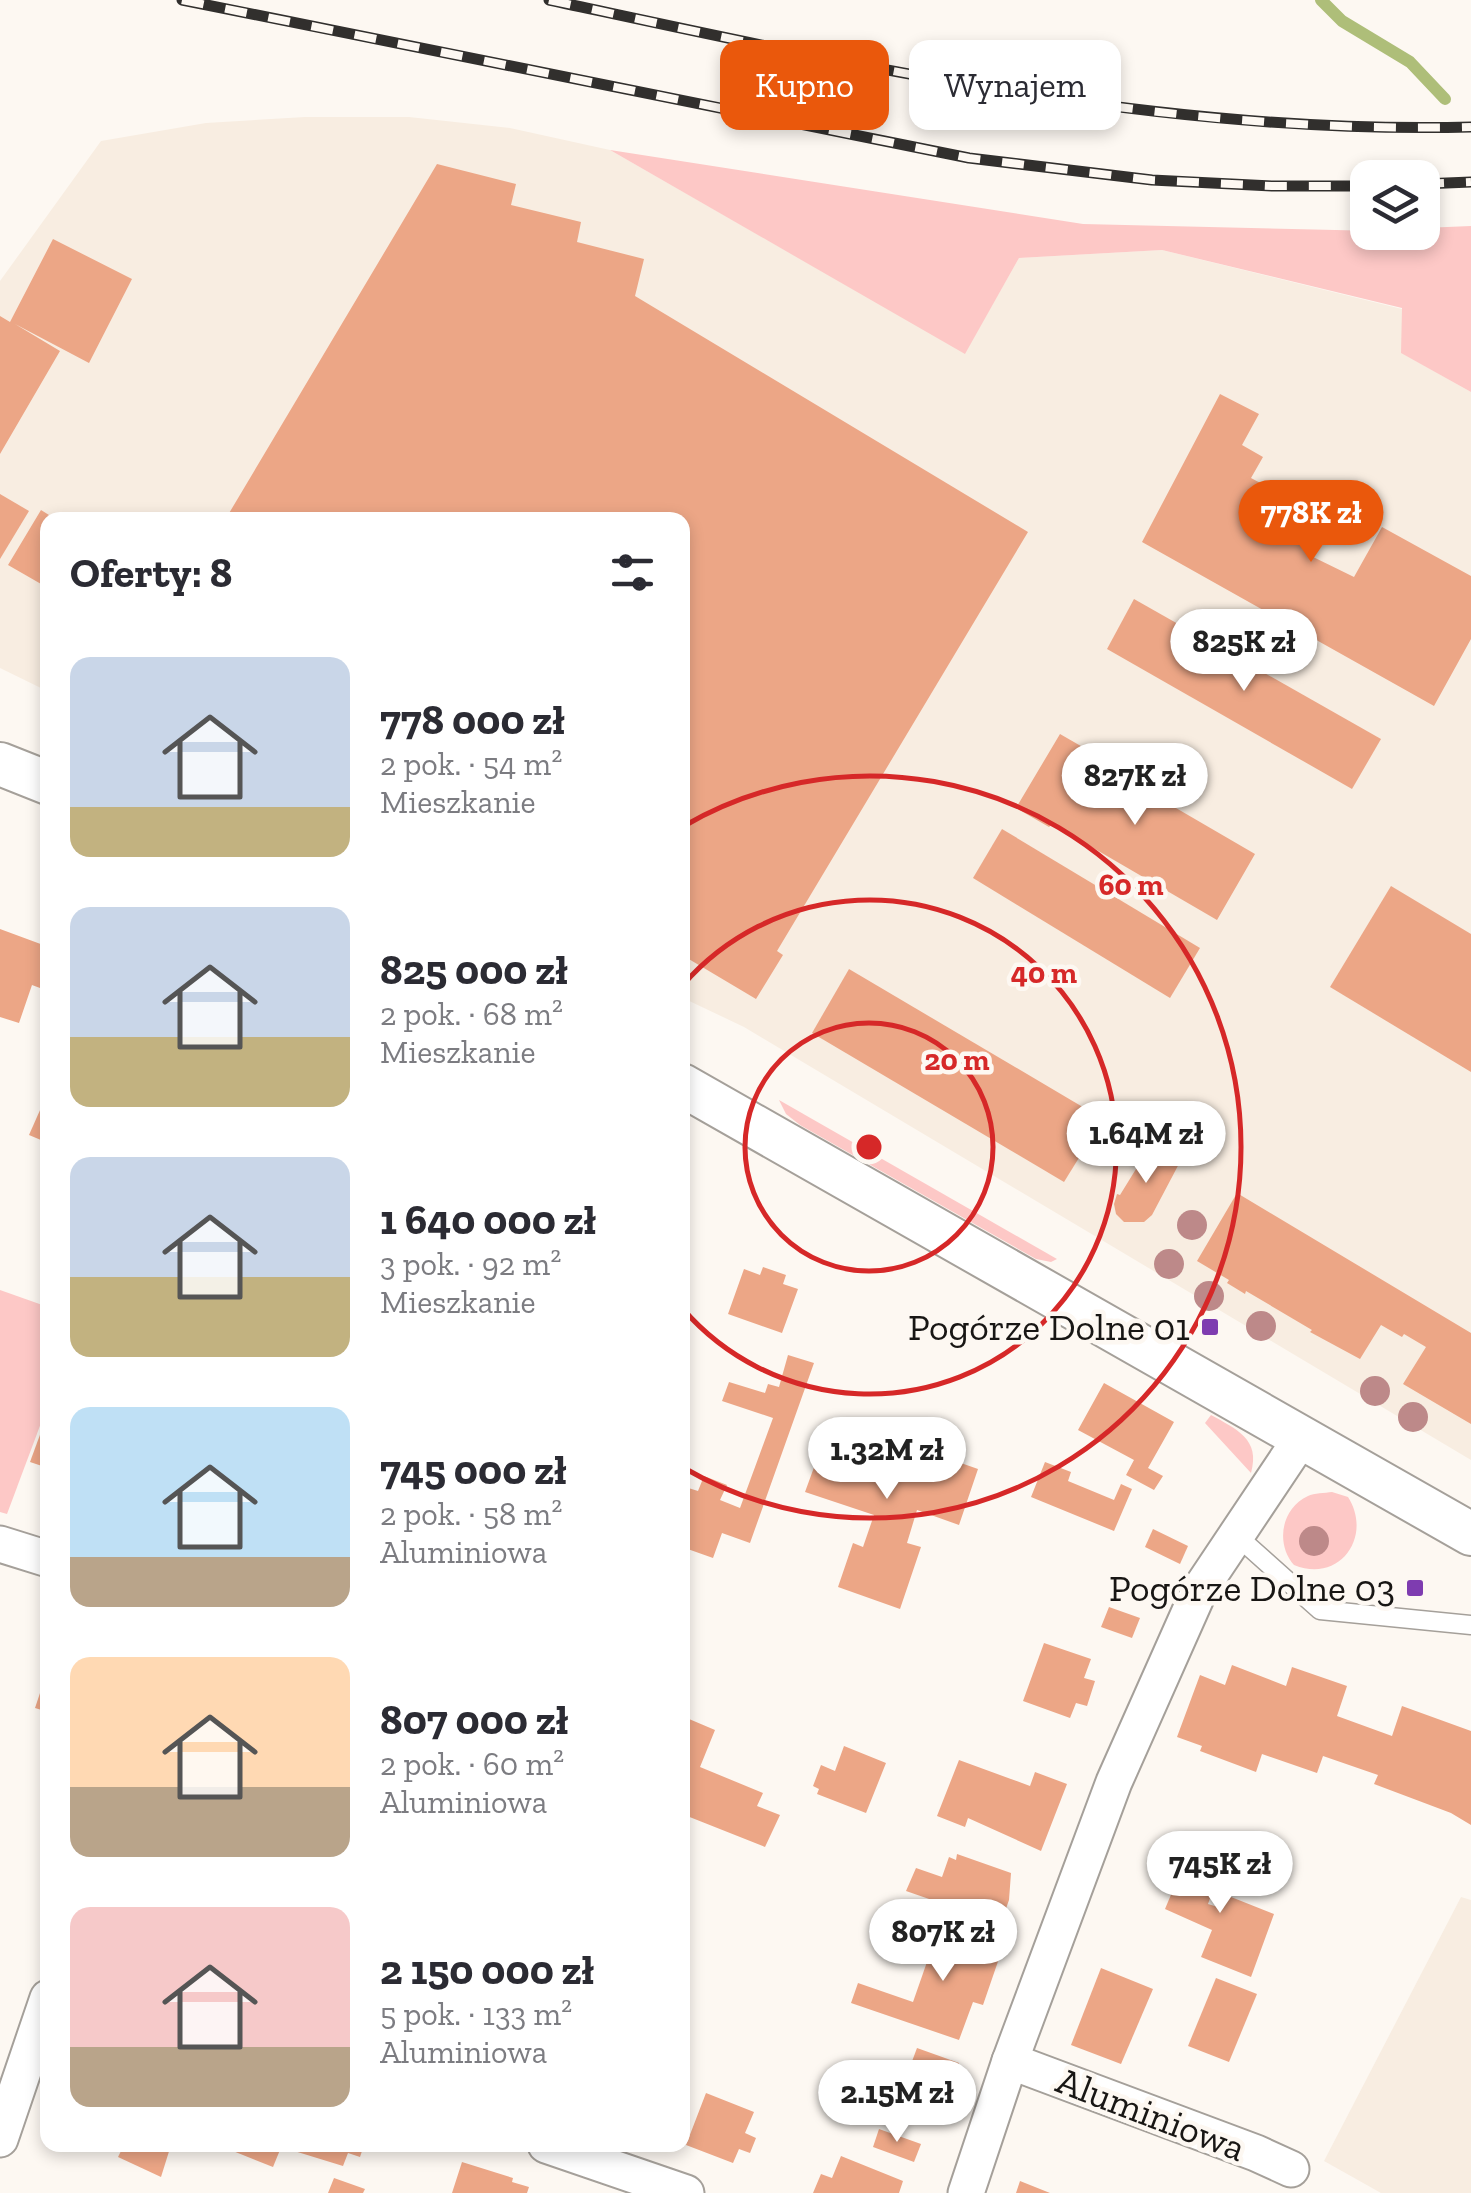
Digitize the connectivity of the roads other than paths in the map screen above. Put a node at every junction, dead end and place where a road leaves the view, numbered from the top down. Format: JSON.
{"nodes":[{"id":1,"x":0,"y":764,"type":"edge"},
{"id":2,"x":40,"y":780,"type":"edge"},
{"id":3,"x":690,"y":1090,"type":"edge"},
{"id":4,"x":1302,"y":1437,"type":"junction"},
{"id":5,"x":1471,"y":1534,"type":"edge"},
{"id":6,"x":1236,"y":1535,"type":"junction"},
{"id":7,"x":0,"y":1544,"type":"edge"},
{"id":8,"x":40,"y":1557,"type":"edge"},
{"id":9,"x":1471,"y":1625,"type":"edge"},
{"id":10,"x":40,"y":2022,"type":"edge"},
{"id":11,"x":1010,"y":2061,"type":"junction"},
{"id":12,"x":0,"y":2139,"type":"edge"},
{"id":13,"x":566,"y":2152,"type":"edge"},
{"id":14,"x":1291,"y":2169,"type":"dead end"},
{"id":15,"x":686,"y":2193,"type":"edge"},
{"id":16,"x":966,"y":2193,"type":"edge"}],
"edges":[{"from":1,"to":2,"type":"street"},
{"from":3,"to":4,"type":"street"},
{"from":4,"to":5,"type":"street"},
{"from":4,"to":6,"type":"street","name":"Aluminiowa"},
{"from":6,"to":9,"type":"lane"},
{"from":6,"to":11,"type":"street","name":"Aluminiowa"},
{"from":7,"to":8,"type":"street"},
{"from":10,"to":12,"type":"street"},
{"from":11,"to":14,"type":"street","name":"Aluminiowa"},
{"from":11,"to":16,"type":"street","name":"Aluminiowa"},
{"from":13,"to":15,"type":"street"}]}
